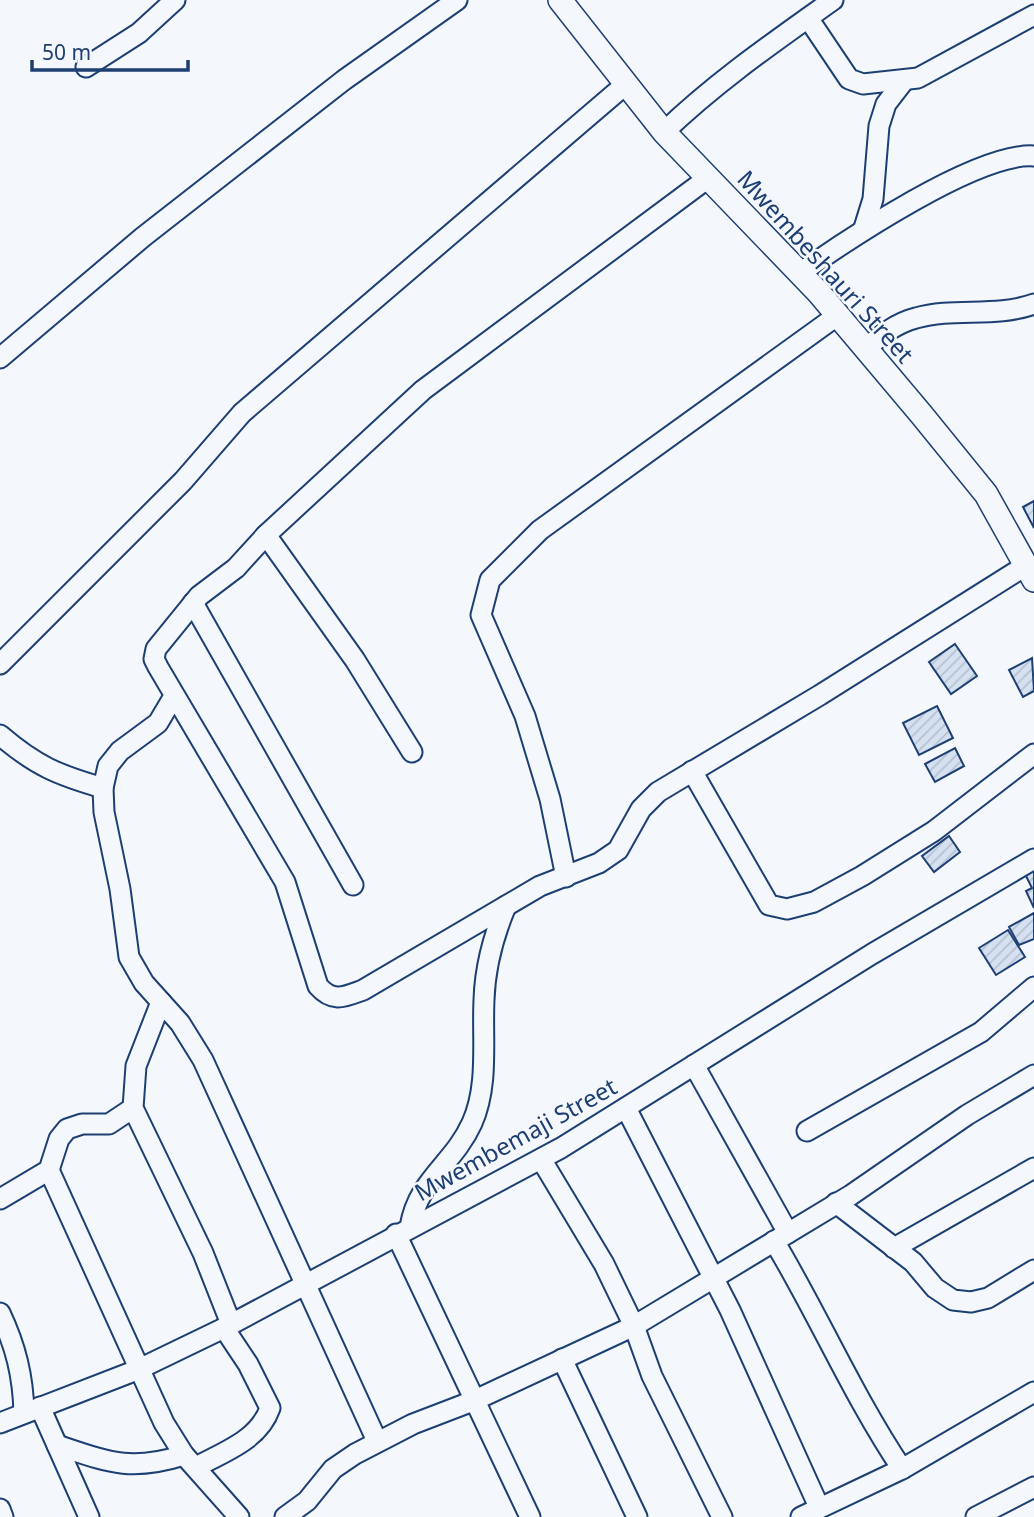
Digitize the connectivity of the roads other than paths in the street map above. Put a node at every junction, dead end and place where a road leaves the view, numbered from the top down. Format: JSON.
{"nodes":[{"id":1,"x":175,"y":0,"type":"edge"},
{"id":2,"x":457,"y":0,"type":"edge"},
{"id":3,"x":560,"y":0,"type":"edge"},
{"id":4,"x":834,"y":0,"type":"edge"},
{"id":5,"x":1034,"y":15,"type":"edge"},
{"id":6,"x":808,"y":18,"type":"junction"},
{"id":7,"x":86,"y":67,"type":"dead end"},
{"id":8,"x":903,"y":82,"type":"junction"},
{"id":9,"x":626,"y":84,"type":"junction"},
{"id":10,"x":664,"y":132,"type":"junction"},
{"id":11,"x":1034,"y":156,"type":"edge"},
{"id":12,"x":708,"y":178,"type":"junction"},
{"id":13,"x":864,"y":228,"type":"junction"},
{"id":14,"x":800,"y":273,"type":"junction"},
{"id":15,"x":1034,"y":304,"type":"edge"},
{"id":16,"x":838,"y":315,"type":"junction"},
{"id":17,"x":865,"y":349,"type":"junction"},
{"id":18,"x":0,"y":358,"type":"edge"},
{"id":19,"x":266,"y":535,"type":"junction"},
{"id":20,"x":1030,"y":573,"type":"edge"},
{"id":21,"x":193,"y":603,"type":"junction"},
{"id":22,"x":0,"y":664,"type":"edge"},
{"id":23,"x":174,"y":696,"type":"junction"},
{"id":24,"x":0,"y":735,"type":"edge"},
{"id":25,"x":412,"y":752,"type":"dead end"},
{"id":26,"x":1034,"y":754,"type":"edge"},
{"id":27,"x":692,"y":771,"type":"junction"},
{"id":28,"x":103,"y":788,"type":"junction"},
{"id":29,"x":1034,"y":859,"type":"edge"},
{"id":30,"x":566,"y":877,"type":"junction"},
{"id":31,"x":353,"y":885,"type":"dead end"},
{"id":32,"x":506,"y":906,"type":"junction"},
{"id":33,"x":1034,"y":987,"type":"edge"},
{"id":34,"x":162,"y":1002,"type":"junction"},
{"id":35,"x":694,"y":1065,"type":"junction"},
{"id":36,"x":1034,"y":1075,"type":"edge"},
{"id":37,"x":133,"y":1108,"type":"junction"},
{"id":38,"x":626,"y":1108,"type":"junction"},
{"id":39,"x":807,"y":1131,"type":"dead end"},
{"id":40,"x":541,"y":1158,"type":"junction"},
{"id":41,"x":1034,"y":1168,"type":"edge"},
{"id":42,"x":48,"y":1170,"type":"junction"},
{"id":43,"x":0,"y":1199,"type":"edge"},
{"id":44,"x":836,"y":1203,"type":"junction"},
{"id":45,"x":403,"y":1231,"type":"junction"},
{"id":46,"x":781,"y":1237,"type":"junction"},
{"id":47,"x":894,"y":1248,"type":"junction"},
{"id":48,"x":1034,"y":1270,"type":"edge"},
{"id":49,"x":713,"y":1278,"type":"junction"},
{"id":50,"x":306,"y":1283,"type":"junction"},
{"id":51,"x":0,"y":1313,"type":"edge"},
{"id":52,"x":227,"y":1326,"type":"junction"},
{"id":53,"x":634,"y":1326,"type":"junction"},
{"id":54,"x":562,"y":1359,"type":"junction"},
{"id":55,"x":137,"y":1370,"type":"junction"},
{"id":56,"x":1034,"y":1392,"type":"edge"},
{"id":57,"x":473,"y":1401,"type":"junction"},
{"id":58,"x":32,"y":1410,"type":"junction"},
{"id":59,"x":0,"y":1423,"type":"edge"},
{"id":60,"x":377,"y":1441,"type":"junction"},
{"id":61,"x":57,"y":1445,"type":"junction"},
{"id":62,"x":190,"y":1461,"type":"junction"},
{"id":63,"x":902,"y":1469,"type":"junction"},
{"id":64,"x":1034,"y":1487,"type":"edge"},
{"id":65,"x":819,"y":1507,"type":"junction"},
{"id":66,"x":0,"y":1509,"type":"edge"},
{"id":67,"x":3,"y":1517,"type":"edge"},
{"id":68,"x":89,"y":1517,"type":"edge"},
{"id":69,"x":239,"y":1517,"type":"edge"},
{"id":70,"x":285,"y":1517,"type":"edge"},
{"id":71,"x":530,"y":1517,"type":"edge"},
{"id":72,"x":637,"y":1517,"type":"edge"},
{"id":73,"x":722,"y":1517,"type":"edge"},
{"id":74,"x":801,"y":1517,"type":"edge"},
{"id":75,"x":976,"y":1517,"type":"edge"}],
"edges":[{"from":1,"to":7,"type":"street"},
{"from":2,"to":18,"type":"street"},
{"from":3,"to":9,"type":"street","name":"Mwembeshauri Street"},
{"from":4,"to":6,"type":"street"},
{"from":5,"to":8,"type":"street"},
{"from":6,"to":8,"type":"street"},
{"from":6,"to":10,"type":"street"},
{"from":8,"to":13,"type":"street"},
{"from":9,"to":10,"type":"street","name":"Mwembeshauri Street"},
{"from":9,"to":22,"type":"street"},
{"from":10,"to":12,"type":"street","name":"Mwembeshauri Street"},
{"from":11,"to":13,"type":"street"},
{"from":12,"to":14,"type":"street","name":"Mwembeshauri Street"},
{"from":12,"to":19,"type":"street"},
{"from":13,"to":14,"type":"street"},
{"from":14,"to":16,"type":"street","name":"Mwembeshauri Street"},
{"from":15,"to":17,"type":"street"},
{"from":16,"to":17,"type":"street","name":"Mwembeshauri Street"},
{"from":16,"to":30,"type":"street"},
{"from":17,"to":20,"type":"street","name":"Mwembeshauri Street"},
{"from":19,"to":21,"type":"street"},
{"from":19,"to":25,"type":"street"},
{"from":20,"to":27,"type":"street"},
{"from":21,"to":23,"type":"street"},
{"from":21,"to":31,"type":"street"},
{"from":23,"to":28,"type":"street"},
{"from":23,"to":32,"type":"street"},
{"from":24,"to":28,"type":"street"},
{"from":26,"to":27,"type":"street"},
{"from":27,"to":30,"type":"street"},
{"from":28,"to":34,"type":"street"},
{"from":29,"to":35,"type":"street","name":"Mwembemaji Street"},
{"from":30,"to":32,"type":"street"},
{"from":32,"to":45,"type":"street"},
{"from":33,"to":39,"type":"street"},
{"from":34,"to":37,"type":"street"},
{"from":34,"to":50,"type":"street"},
{"from":35,"to":38,"type":"street","name":"Mwembemaji Street"},
{"from":35,"to":46,"type":"street"},
{"from":36,"to":44,"type":"street"},
{"from":37,"to":42,"type":"street"},
{"from":37,"to":52,"type":"street"},
{"from":38,"to":40,"type":"street","name":"Mwembemaji Street"},
{"from":38,"to":49,"type":"street"},
{"from":40,"to":45,"type":"street","name":"Mwembemaji Street"},
{"from":40,"to":53,"type":"street"},
{"from":41,"to":47,"type":"street"},
{"from":42,"to":43,"type":"street"},
{"from":42,"to":55,"type":"street"},
{"from":44,"to":46,"type":"street"},
{"from":44,"to":47,"type":"street"},
{"from":45,"to":50,"type":"street","name":"Mwembemaji Street"},
{"from":45,"to":57,"type":"street"},
{"from":46,"to":49,"type":"street"},
{"from":46,"to":63,"type":"street"},
{"from":47,"to":48,"type":"street"},
{"from":49,"to":53,"type":"street"},
{"from":49,"to":65,"type":"street"},
{"from":50,"to":52,"type":"street","name":"Mwembemaji Street"},
{"from":50,"to":60,"type":"street"},
{"from":51,"to":58,"type":"street"},
{"from":52,"to":55,"type":"street","name":"Mwembemaji Street"},
{"from":52,"to":62,"type":"street"},
{"from":53,"to":54,"type":"street"},
{"from":53,"to":73,"type":"street"},
{"from":54,"to":57,"type":"street"},
{"from":54,"to":72,"type":"street"},
{"from":55,"to":58,"type":"street","name":"Mwembemaji Street"},
{"from":55,"to":62,"type":"street"},
{"from":56,"to":63,"type":"street"},
{"from":57,"to":60,"type":"street"},
{"from":57,"to":71,"type":"street"},
{"from":58,"to":59,"type":"street","name":"Mwembemaji Street"},
{"from":58,"to":61,"type":"street"},
{"from":60,"to":70,"type":"street"},
{"from":61,"to":62,"type":"street"},
{"from":61,"to":68,"type":"street"},
{"from":62,"to":69,"type":"street"},
{"from":63,"to":65,"type":"street"},
{"from":64,"to":75,"type":"street"},
{"from":65,"to":74,"type":"street"},
{"from":66,"to":67,"type":"street"}]}
